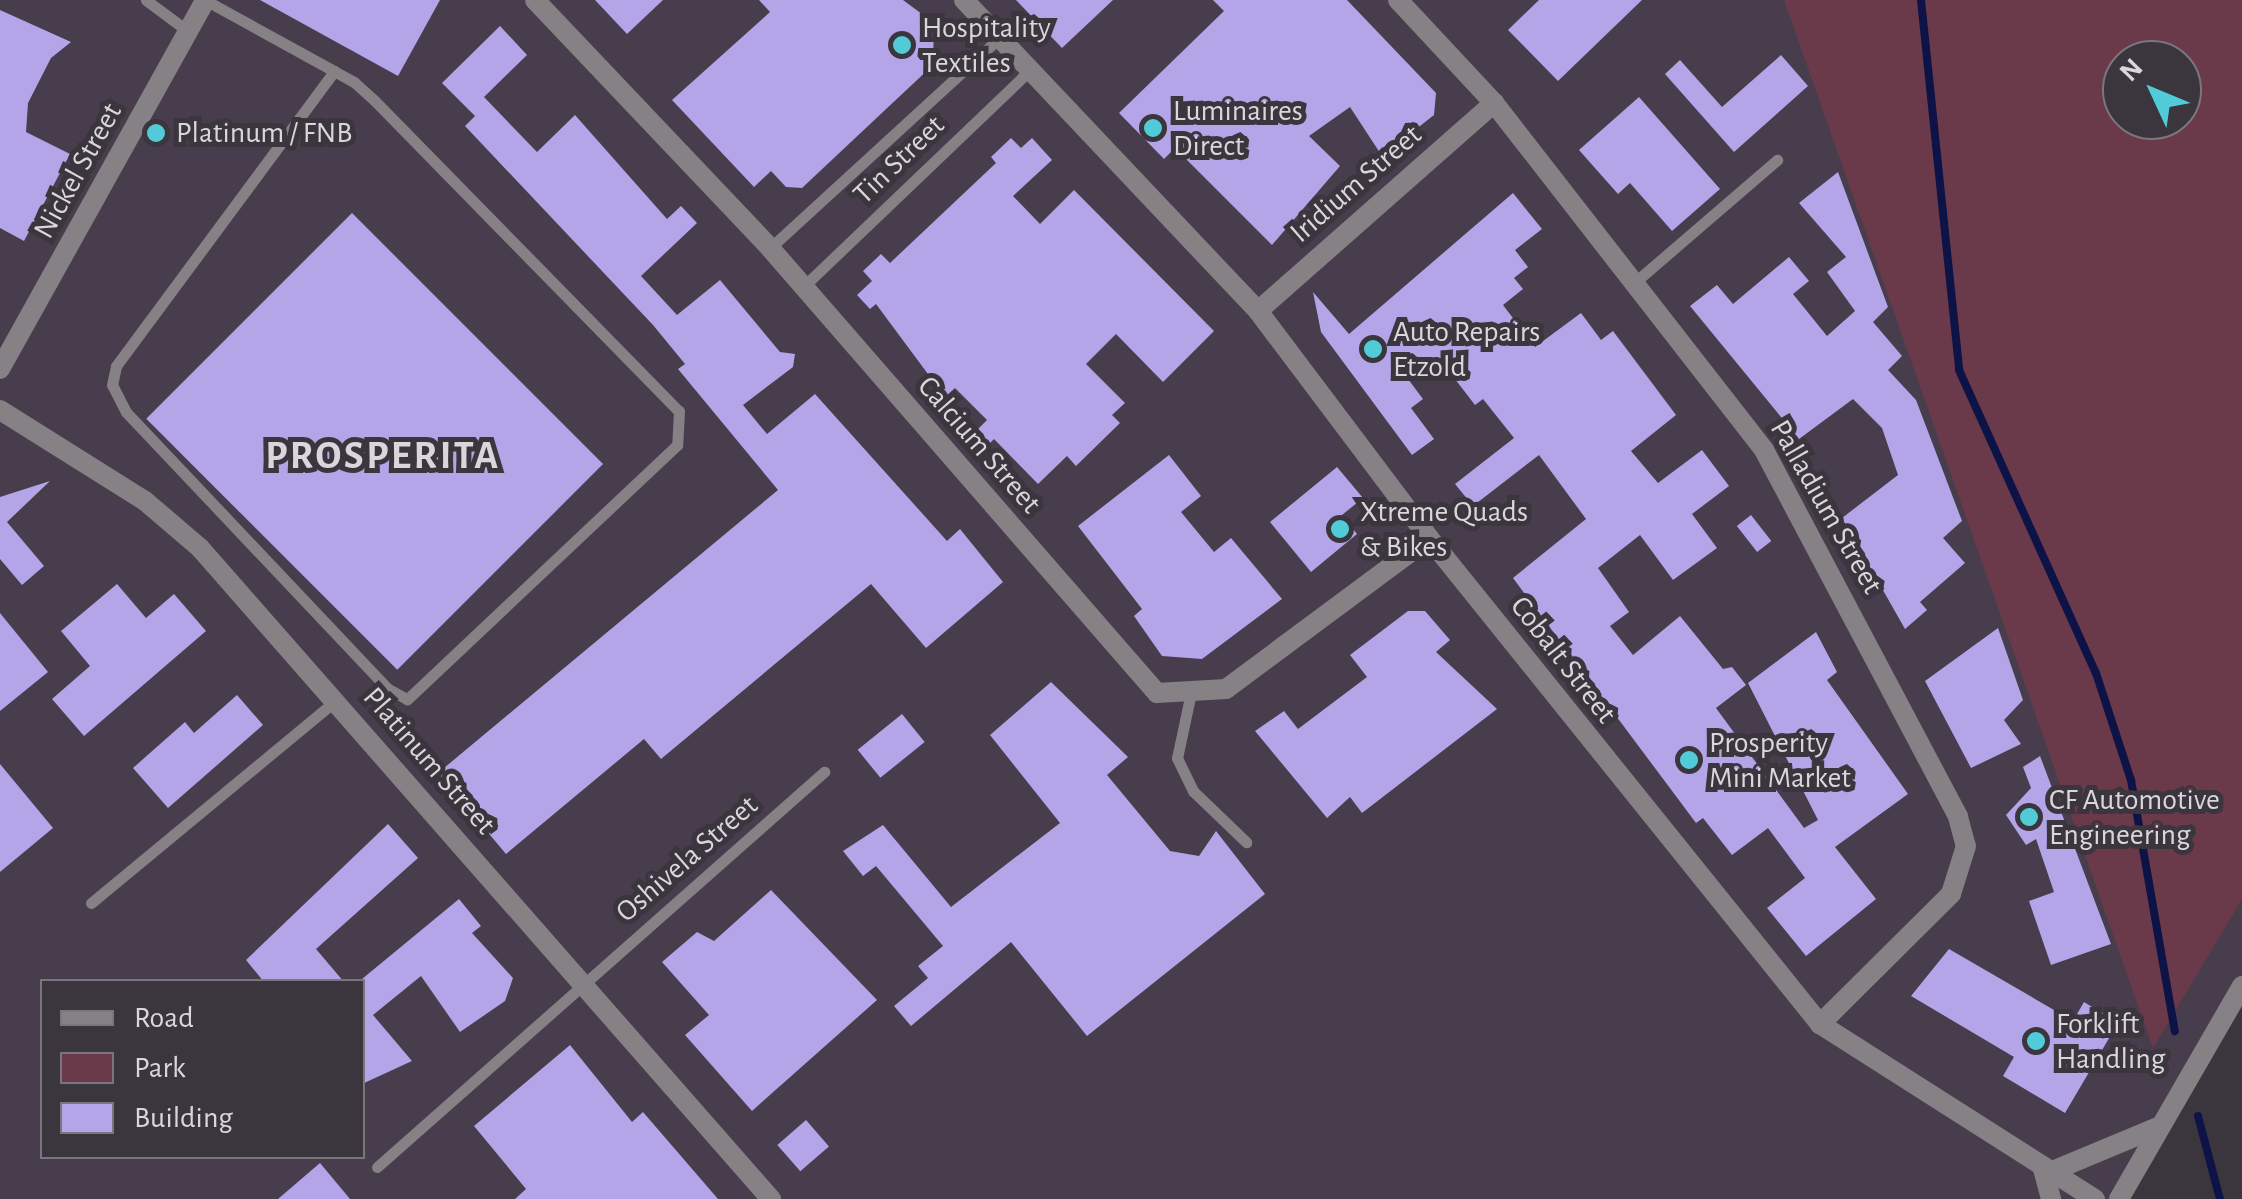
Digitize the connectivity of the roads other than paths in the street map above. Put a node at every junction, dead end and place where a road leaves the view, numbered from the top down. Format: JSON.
{"nodes":[{"id":1,"x":146,"y":0,"type":"edge"},
{"id":2,"x":205,"y":0,"type":"edge"},
{"id":3,"x":535,"y":0,"type":"edge"},
{"id":4,"x":964,"y":0,"type":"edge"},
{"id":5,"x":1398,"y":0,"type":"edge"},
{"id":6,"x":189,"y":32,"type":"junction"},
{"id":7,"x":1000,"y":37,"type":"junction"},
{"id":8,"x":1030,"y":70,"type":"junction"},
{"id":9,"x":334,"y":71,"type":"junction"},
{"id":10,"x":1494,"y":103,"type":"junction"},
{"id":11,"x":1777,"y":160,"type":"dead end"},
{"id":12,"x":770,"y":248,"type":"junction"},
{"id":13,"x":1634,"y":283,"type":"junction"},
{"id":14,"x":802,"y":287,"type":"junction"},
{"id":15,"x":1258,"y":311,"type":"junction"},
{"id":16,"x":0,"y":369,"type":"edge"},
{"id":17,"x":0,"y":410,"type":"edge"},
{"id":18,"x":1429,"y":538,"type":"junction"},
{"id":19,"x":1190,"y":697,"type":"junction"},
{"id":20,"x":336,"y":700,"type":"junction"},
{"id":21,"x":824,"y":772,"type":"dead end"},
{"id":22,"x":1246,"y":842,"type":"dead end"},
{"id":23,"x":92,"y":903,"type":"dead end"},
{"id":24,"x":583,"y":983,"type":"junction"},
{"id":25,"x":2242,"y":986,"type":"edge"},
{"id":26,"x":1820,"y":1024,"type":"junction"},
{"id":27,"x":2162,"y":1124,"type":"junction"},
{"id":28,"x":376,"y":1167,"type":"dead end"},
{"id":29,"x":2047,"y":1171,"type":"junction"},
{"id":30,"x":771,"y":1199,"type":"edge"},
{"id":31,"x":2051,"y":1199,"type":"edge"},
{"id":32,"x":2095,"y":1199,"type":"edge"},
{"id":33,"x":2119,"y":1199,"type":"edge"}],
"edges":[{"from":1,"to":6,"type":"lane"},
{"from":2,"to":6,"type":"street","name":"Nickel Street"},
{"from":2,"to":9,"type":"lane"},
{"from":3,"to":12,"type":"street","name":"Calcium Street"},
{"from":4,"to":7,"type":"street","name":"Cobalt Street"},
{"from":5,"to":10,"type":"street","name":"Palladium Street"},
{"from":6,"to":16,"type":"street","name":"Nickel Street"},
{"from":7,"to":8,"type":"street","name":"Cobalt Street"},
{"from":7,"to":12,"type":"lane","name":"Tin Street"},
{"from":8,"to":14,"type":"lane","name":"Tin Street"},
{"from":8,"to":15,"type":"street","name":"Cobalt Street"},
{"from":9,"to":9,"type":"lane"},
{"from":10,"to":13,"type":"street","name":"Palladium Street"},
{"from":10,"to":15,"type":"street","name":"Iridium Street"},
{"from":11,"to":13,"type":"lane"},
{"from":12,"to":14,"type":"street","name":"Calcium Street"},
{"from":13,"to":26,"type":"street","name":"Palladium Street"},
{"from":14,"to":19,"type":"street","name":"Calcium Street"},
{"from":15,"to":18,"type":"street","name":"Cobalt Street"},
{"from":17,"to":20,"type":"street","name":"Platinum Street"},
{"from":18,"to":19,"type":"street"},
{"from":18,"to":26,"type":"street","name":"Cobalt Street"},
{"from":19,"to":22,"type":"lane"},
{"from":20,"to":23,"type":"lane"},
{"from":20,"to":24,"type":"street","name":"Platinum Street"},
{"from":21,"to":24,"type":"lane","name":"Oshivela Street"},
{"from":24,"to":28,"type":"lane","name":"Oshivela Street"},
{"from":24,"to":30,"type":"street","name":"Platinum Street"},
{"from":25,"to":27,"type":"street"},
{"from":26,"to":29,"type":"street","name":"Cobalt Street"},
{"from":27,"to":29,"type":"street"},
{"from":27,"to":33,"type":"street"},
{"from":29,"to":31,"type":"street"},
{"from":29,"to":32,"type":"street","name":"Cobalt Street"}]}
